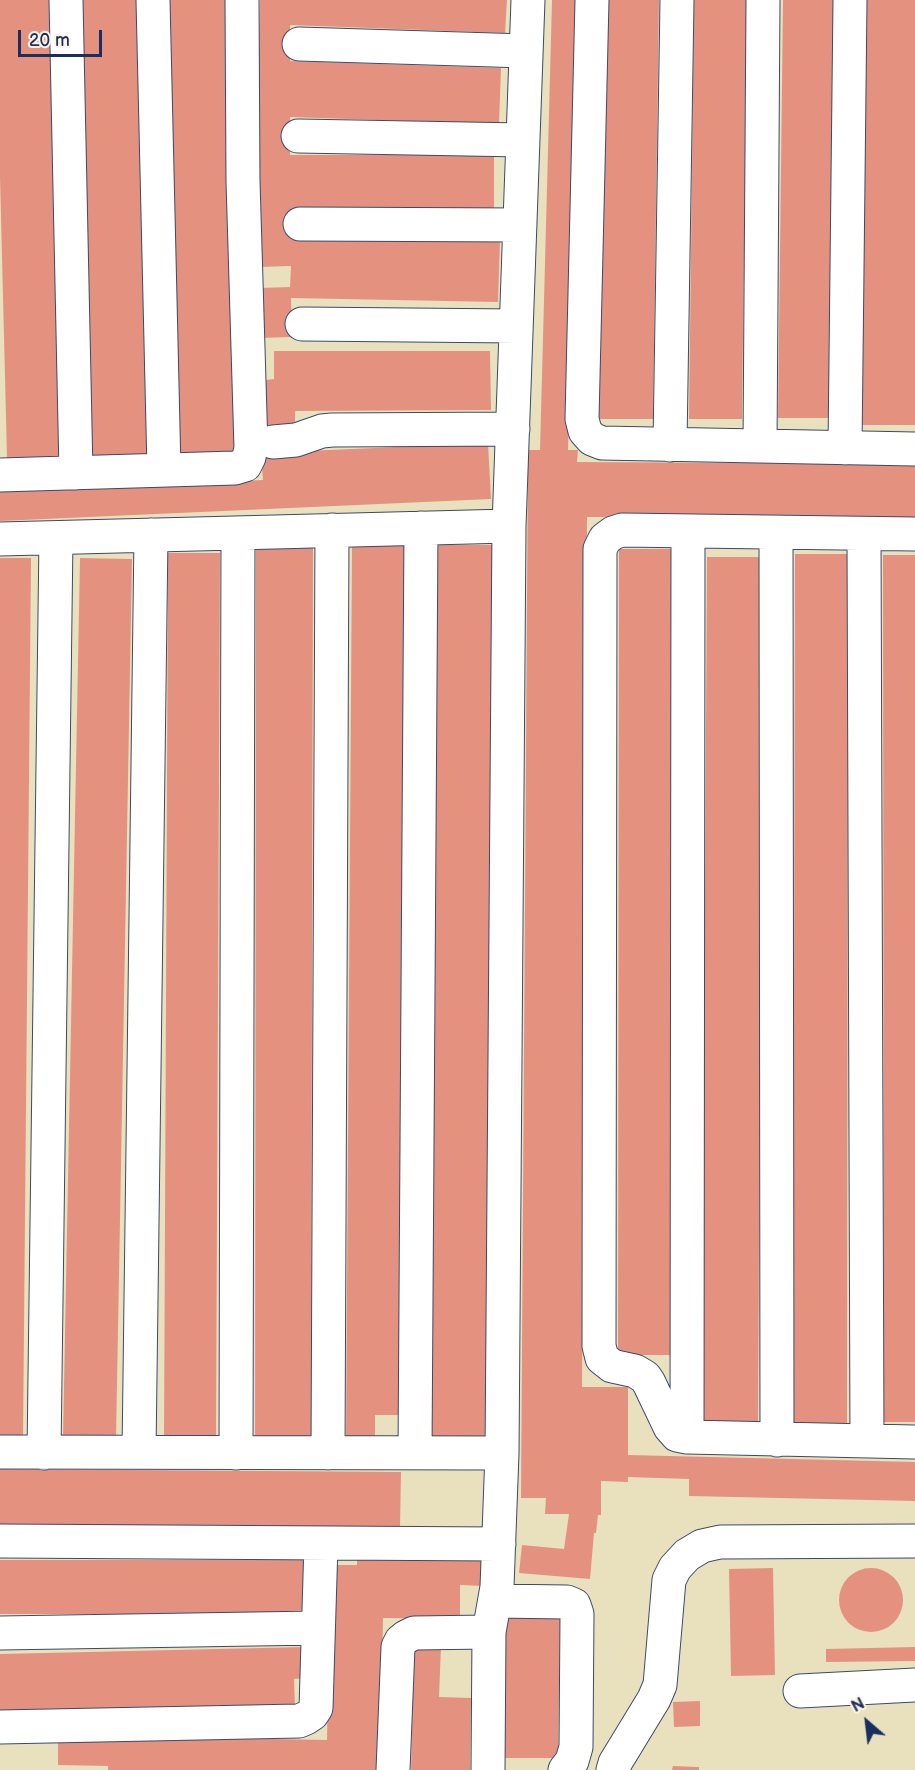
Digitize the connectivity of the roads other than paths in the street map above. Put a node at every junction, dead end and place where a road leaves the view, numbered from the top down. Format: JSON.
{"nodes":[{"id":1,"x":66,"y":0,"type":"edge"},
{"id":2,"x":153,"y":0,"type":"edge"},
{"id":3,"x":242,"y":0,"type":"edge"},
{"id":4,"x":528,"y":0,"type":"edge"},
{"id":5,"x":592,"y":0,"type":"edge"},
{"id":6,"x":677,"y":0,"type":"edge"},
{"id":7,"x":763,"y":0,"type":"edge"},
{"id":8,"x":850,"y":0,"type":"edge"},
{"id":9,"x":299,"y":44,"type":"dead end"},
{"id":10,"x":526,"y":51,"type":"junction"},
{"id":11,"x":298,"y":136,"type":"dead end"},
{"id":12,"x":523,"y":140,"type":"junction"},
{"id":13,"x":300,"y":224,"type":"dead end"},
{"id":14,"x":520,"y":225,"type":"junction"},
{"id":15,"x":302,"y":324,"type":"dead end"},
{"id":16,"x":516,"y":326,"type":"junction"},
{"id":17,"x":513,"y":429,"type":"junction"},
{"id":18,"x":273,"y":442,"type":"dead end"},
{"id":19,"x":670,"y":445,"type":"junction"},
{"id":20,"x":760,"y":446,"type":"junction"},
{"id":21,"x":845,"y":448,"type":"junction"},
{"id":22,"x":915,"y":449,"type":"edge"},
{"id":23,"x":164,"y":470,"type":"junction"},
{"id":24,"x":76,"y":473,"type":"junction"},
{"id":25,"x":0,"y":475,"type":"edge"},
{"id":26,"x":509,"y":526,"type":"junction"},
{"id":27,"x":421,"y":528,"type":"junction"},
{"id":28,"x":332,"y":530,"type":"junction"},
{"id":29,"x":688,"y":531,"type":"junction"},
{"id":30,"x":777,"y":532,"type":"junction"},
{"id":31,"x":238,"y":533,"type":"junction"},
{"id":32,"x":864,"y":534,"type":"junction"},
{"id":33,"x":915,"y":534,"type":"edge"},
{"id":34,"x":151,"y":535,"type":"junction"},
{"id":35,"x":56,"y":538,"type":"junction"},
{"id":36,"x":0,"y":539,"type":"edge"},
{"id":37,"x":687,"y":1437,"type":"junction"},
{"id":38,"x":777,"y":1440,"type":"junction"},
{"id":39,"x":867,"y":1442,"type":"junction"},
{"id":40,"x":915,"y":1443,"type":"edge"},
{"id":41,"x":0,"y":1452,"type":"edge"},
{"id":42,"x":139,"y":1452,"type":"junction"},
{"id":43,"x":44,"y":1453,"type":"junction"},
{"id":44,"x":236,"y":1453,"type":"junction"},
{"id":45,"x":328,"y":1453,"type":"junction"},
{"id":46,"x":415,"y":1453,"type":"junction"},
{"id":47,"x":502,"y":1453,"type":"junction"},
{"id":48,"x":0,"y":1541,"type":"edge"},
{"id":49,"x":915,"y":1541,"type":"edge"},
{"id":50,"x":321,"y":1544,"type":"junction"},
{"id":51,"x":499,"y":1544,"type":"junction"},
{"id":52,"x":492,"y":1616,"type":"junction"},
{"id":53,"x":318,"y":1628,"type":"junction"},
{"id":54,"x":0,"y":1633,"type":"edge"},
{"id":55,"x":915,"y":1685,"type":"edge"},
{"id":56,"x":800,"y":1691,"type":"dead end"},
{"id":57,"x":0,"y":1727,"type":"edge"},
{"id":58,"x":393,"y":1770,"type":"edge"},
{"id":59,"x":488,"y":1770,"type":"edge"},
{"id":60,"x":565,"y":1770,"type":"edge"},
{"id":61,"x":613,"y":1770,"type":"edge"}],
"edges":[{"from":1,"to":24,"type":"lane"},
{"from":2,"to":23,"type":"lane"},
{"from":3,"to":23,"type":"lane"},
{"from":4,"to":10,"type":"lane"},
{"from":5,"to":19,"type":"lane"},
{"from":6,"to":19,"type":"lane"},
{"from":7,"to":20,"type":"lane"},
{"from":8,"to":21,"type":"lane"},
{"from":9,"to":10,"type":"lane"},
{"from":10,"to":12,"type":"lane"},
{"from":11,"to":12,"type":"lane"},
{"from":12,"to":14,"type":"lane"},
{"from":13,"to":14,"type":"lane"},
{"from":14,"to":16,"type":"lane"},
{"from":15,"to":16,"type":"lane"},
{"from":16,"to":17,"type":"lane"},
{"from":17,"to":18,"type":"lane"},
{"from":17,"to":26,"type":"lane"},
{"from":19,"to":20,"type":"lane"},
{"from":20,"to":21,"type":"lane"},
{"from":21,"to":22,"type":"lane"},
{"from":23,"to":24,"type":"lane"},
{"from":24,"to":25,"type":"lane"},
{"from":26,"to":27,"type":"lane"},
{"from":26,"to":47,"type":"lane"},
{"from":27,"to":28,"type":"lane"},
{"from":27,"to":46,"type":"lane"},
{"from":28,"to":31,"type":"lane"},
{"from":28,"to":45,"type":"lane"},
{"from":29,"to":30,"type":"lane"},
{"from":29,"to":37,"type":"lane"},
{"from":29,"to":37,"type":"lane"},
{"from":30,"to":32,"type":"lane"},
{"from":30,"to":38,"type":"lane"},
{"from":31,"to":34,"type":"lane"},
{"from":31,"to":44,"type":"lane"},
{"from":32,"to":33,"type":"lane"},
{"from":32,"to":39,"type":"lane"},
{"from":34,"to":35,"type":"lane"},
{"from":34,"to":42,"type":"lane"},
{"from":35,"to":36,"type":"lane"},
{"from":35,"to":43,"type":"lane"},
{"from":37,"to":38,"type":"lane"},
{"from":38,"to":39,"type":"lane"},
{"from":39,"to":40,"type":"lane"},
{"from":41,"to":43,"type":"lane"},
{"from":42,"to":43,"type":"lane"},
{"from":42,"to":44,"type":"lane"},
{"from":44,"to":45,"type":"lane"},
{"from":45,"to":46,"type":"lane"},
{"from":46,"to":47,"type":"lane"},
{"from":47,"to":51,"type":"lane"},
{"from":48,"to":50,"type":"lane"},
{"from":49,"to":61,"type":"lane"},
{"from":50,"to":51,"type":"lane"},
{"from":50,"to":53,"type":"lane"},
{"from":51,"to":52,"type":"lane"},
{"from":52,"to":58,"type":"lane"},
{"from":52,"to":59,"type":"lane"},
{"from":52,"to":60,"type":"lane"},
{"from":53,"to":54,"type":"lane"},
{"from":53,"to":57,"type":"lane"},
{"from":55,"to":56,"type":"lane"}]}
